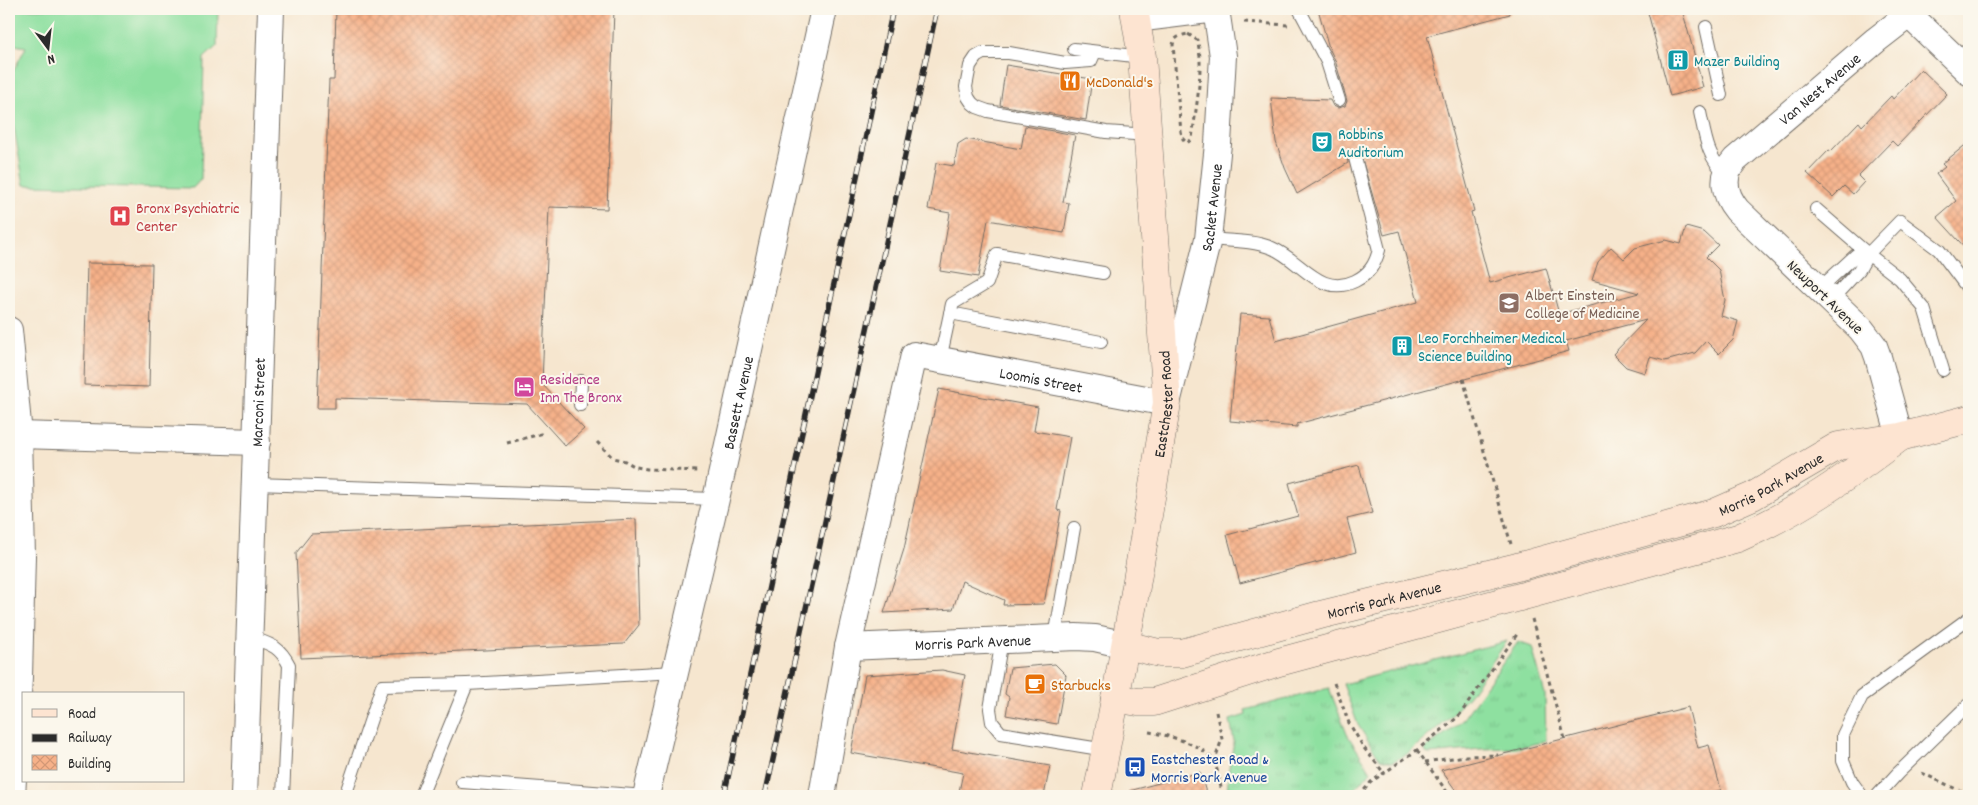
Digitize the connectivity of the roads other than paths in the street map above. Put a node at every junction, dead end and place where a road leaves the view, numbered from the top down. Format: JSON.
{"nodes":[{"id":1,"x":271,"y":9,"type":"edge"},
{"id":2,"x":824,"y":9,"type":"edge"},
{"id":3,"x":1216,"y":9,"type":"edge"},
{"id":4,"x":1299,"y":9,"type":"edge"},
{"id":5,"x":1910,"y":11,"type":"edge"},
{"id":6,"x":1135,"y":14,"type":"edge"},
{"id":7,"x":1706,"y":27,"type":"dead end"},
{"id":8,"x":1074,"y":50,"type":"dead end"},
{"id":9,"x":1095,"y":52,"type":"junction"},
{"id":10,"x":1142,"y":57,"type":"junction"},
{"id":11,"x":1969,"y":72,"type":"edge"},
{"id":12,"x":1721,"y":95,"type":"dead end"},
{"id":13,"x":1339,"y":100,"type":"dead end"},
{"id":14,"x":1700,"y":112,"type":"dead end"},
{"id":15,"x":1148,"y":135,"type":"junction"},
{"id":16,"x":1355,"y":158,"type":"dead end"},
{"id":17,"x":1726,"y":174,"type":"junction"},
{"id":18,"x":1816,"y":209,"type":"dead end"},
{"id":19,"x":1208,"y":239,"type":"junction"},
{"id":20,"x":1868,"y":254,"type":"junction"},
{"id":21,"x":1103,"y":273,"type":"dead end"},
{"id":22,"x":1969,"y":290,"type":"edge"},
{"id":23,"x":1825,"y":294,"type":"junction"},
{"id":24,"x":950,"y":313,"type":"junction"},
{"id":25,"x":9,"y":330,"type":"edge"},
{"id":26,"x":1101,"y":342,"type":"dead end"},
{"id":27,"x":940,"y":360,"type":"junction"},
{"id":28,"x":1943,"y":370,"type":"dead end"},
{"id":29,"x":581,"y":382,"type":"dead end"},
{"id":30,"x":1167,"y":403,"type":"junction"},
{"id":31,"x":580,"y":404,"type":"dead end"},
{"id":32,"x":1969,"y":419,"type":"edge"},
{"id":33,"x":19,"y":434,"type":"junction"},
{"id":34,"x":1900,"y":437,"type":"junction"},
{"id":35,"x":257,"y":442,"type":"junction"},
{"id":36,"x":255,"y":484,"type":"junction"},
{"id":37,"x":716,"y":499,"type":"junction"},
{"id":38,"x":1074,"y":528,"type":"dead end"},
{"id":39,"x":1969,"y":618,"type":"edge"},
{"id":40,"x":250,"y":637,"type":"junction"},
{"id":41,"x":1055,"y":637,"type":"junction"},
{"id":42,"x":1002,"y":640,"type":"junction"},
{"id":43,"x":1126,"y":645,"type":"junction"},
{"id":44,"x":848,"y":647,"type":"junction"},
{"id":45,"x":675,"y":672,"type":"junction"},
{"id":46,"x":467,"y":684,"type":"junction"},
{"id":47,"x":1115,"y":698,"type":"junction"},
{"id":48,"x":1969,"y":704,"type":"edge"},
{"id":49,"x":1106,"y":750,"type":"junction"},
{"id":50,"x":462,"y":782,"type":"dead end"},
{"id":51,"x":12,"y":796,"type":"edge"},
{"id":52,"x":244,"y":796,"type":"edge"},
{"id":53,"x":283,"y":796,"type":"edge"},
{"id":54,"x":345,"y":796,"type":"edge"},
{"id":55,"x":421,"y":796,"type":"edge"},
{"id":56,"x":646,"y":796,"type":"edge"},
{"id":57,"x":822,"y":796,"type":"edge"},
{"id":58,"x":1097,"y":796,"type":"edge"},
{"id":59,"x":1862,"y":796,"type":"edge"},
{"id":60,"x":1878,"y":796,"type":"edge"}],
"edges":[{"from":1,"to":35,"type":"street","name":"Marconi Street"},
{"from":2,"to":37,"type":"street","name":"Bassett Avenue"},
{"from":3,"to":6,"type":"street"},
{"from":3,"to":19,"type":"street","name":"Sacket Avenue"},
{"from":4,"to":13,"type":"lane"},
{"from":5,"to":11,"type":"street"},
{"from":5,"to":17,"type":"street","name":"Van Nest Avenue"},
{"from":6,"to":10,"type":"main road","name":"Eastchester Road"},
{"from":7,"to":12,"type":"lane"},
{"from":8,"to":9,"type":"lane"},
{"from":9,"to":10,"type":"lane"},
{"from":9,"to":15,"type":"lane"},
{"from":10,"to":15,"type":"main road","name":"Eastchester Road"},
{"from":14,"to":17,"type":"lane"},
{"from":15,"to":30,"type":"main road","name":"Eastchester Road"},
{"from":16,"to":19,"type":"lane"},
{"from":17,"to":23,"type":"street","name":"Newport Avenue"},
{"from":18,"to":20,"type":"lane"},
{"from":19,"to":30,"type":"street","name":"Sacket Avenue"},
{"from":20,"to":22,"type":"lane"},
{"from":20,"to":23,"type":"lane"},
{"from":20,"to":28,"type":"lane"},
{"from":21,"to":24,"type":"lane"},
{"from":23,"to":34,"type":"street","name":"Newport Avenue"},
{"from":24,"to":26,"type":"lane"},
{"from":24,"to":27,"type":"lane"},
{"from":25,"to":33,"type":"street"},
{"from":27,"to":30,"type":"street","name":"Loomis Street"},
{"from":27,"to":44,"type":"street","name":"Loomis Street"},
{"from":29,"to":31,"type":"lane"},
{"from":30,"to":43,"type":"main road","name":"Eastchester Road"},
{"from":32,"to":34,"type":"main road","name":"Morris Park Avenue"},
{"from":33,"to":35,"type":"street"},
{"from":33,"to":51,"type":"street"},
{"from":34,"to":43,"type":"main road","name":"Morris Park Avenue"},
{"from":34,"to":47,"type":"main road","name":"Morris Park Avenue"},
{"from":35,"to":36,"type":"street","name":"Marconi Street"},
{"from":36,"to":37,"type":"lane"},
{"from":36,"to":40,"type":"street","name":"Marconi Street"},
{"from":37,"to":45,"type":"street","name":"Bassett Avenue"},
{"from":38,"to":41,"type":"lane"},
{"from":39,"to":59,"type":"lane"},
{"from":40,"to":52,"type":"street","name":"Marconi Street"},
{"from":40,"to":53,"type":"lane"},
{"from":41,"to":42,"type":"street","name":"Morris Park Avenue"},
{"from":41,"to":43,"type":"street","name":"Morris Park Avenue"},
{"from":42,"to":44,"type":"street","name":"Morris Park Avenue"},
{"from":42,"to":49,"type":"lane"},
{"from":43,"to":47,"type":"main road","name":"Eastchester Road"},
{"from":44,"to":57,"type":"street"},
{"from":45,"to":46,"type":"lane"},
{"from":45,"to":56,"type":"street","name":"Bassett Avenue"},
{"from":46,"to":54,"type":"lane"},
{"from":46,"to":55,"type":"lane"},
{"from":47,"to":49,"type":"main road","name":"Eastchester Road"},
{"from":48,"to":60,"type":"lane"},
{"from":49,"to":58,"type":"main road","name":"Eastchester Road"},
{"from":50,"to":56,"type":"lane"}]}
